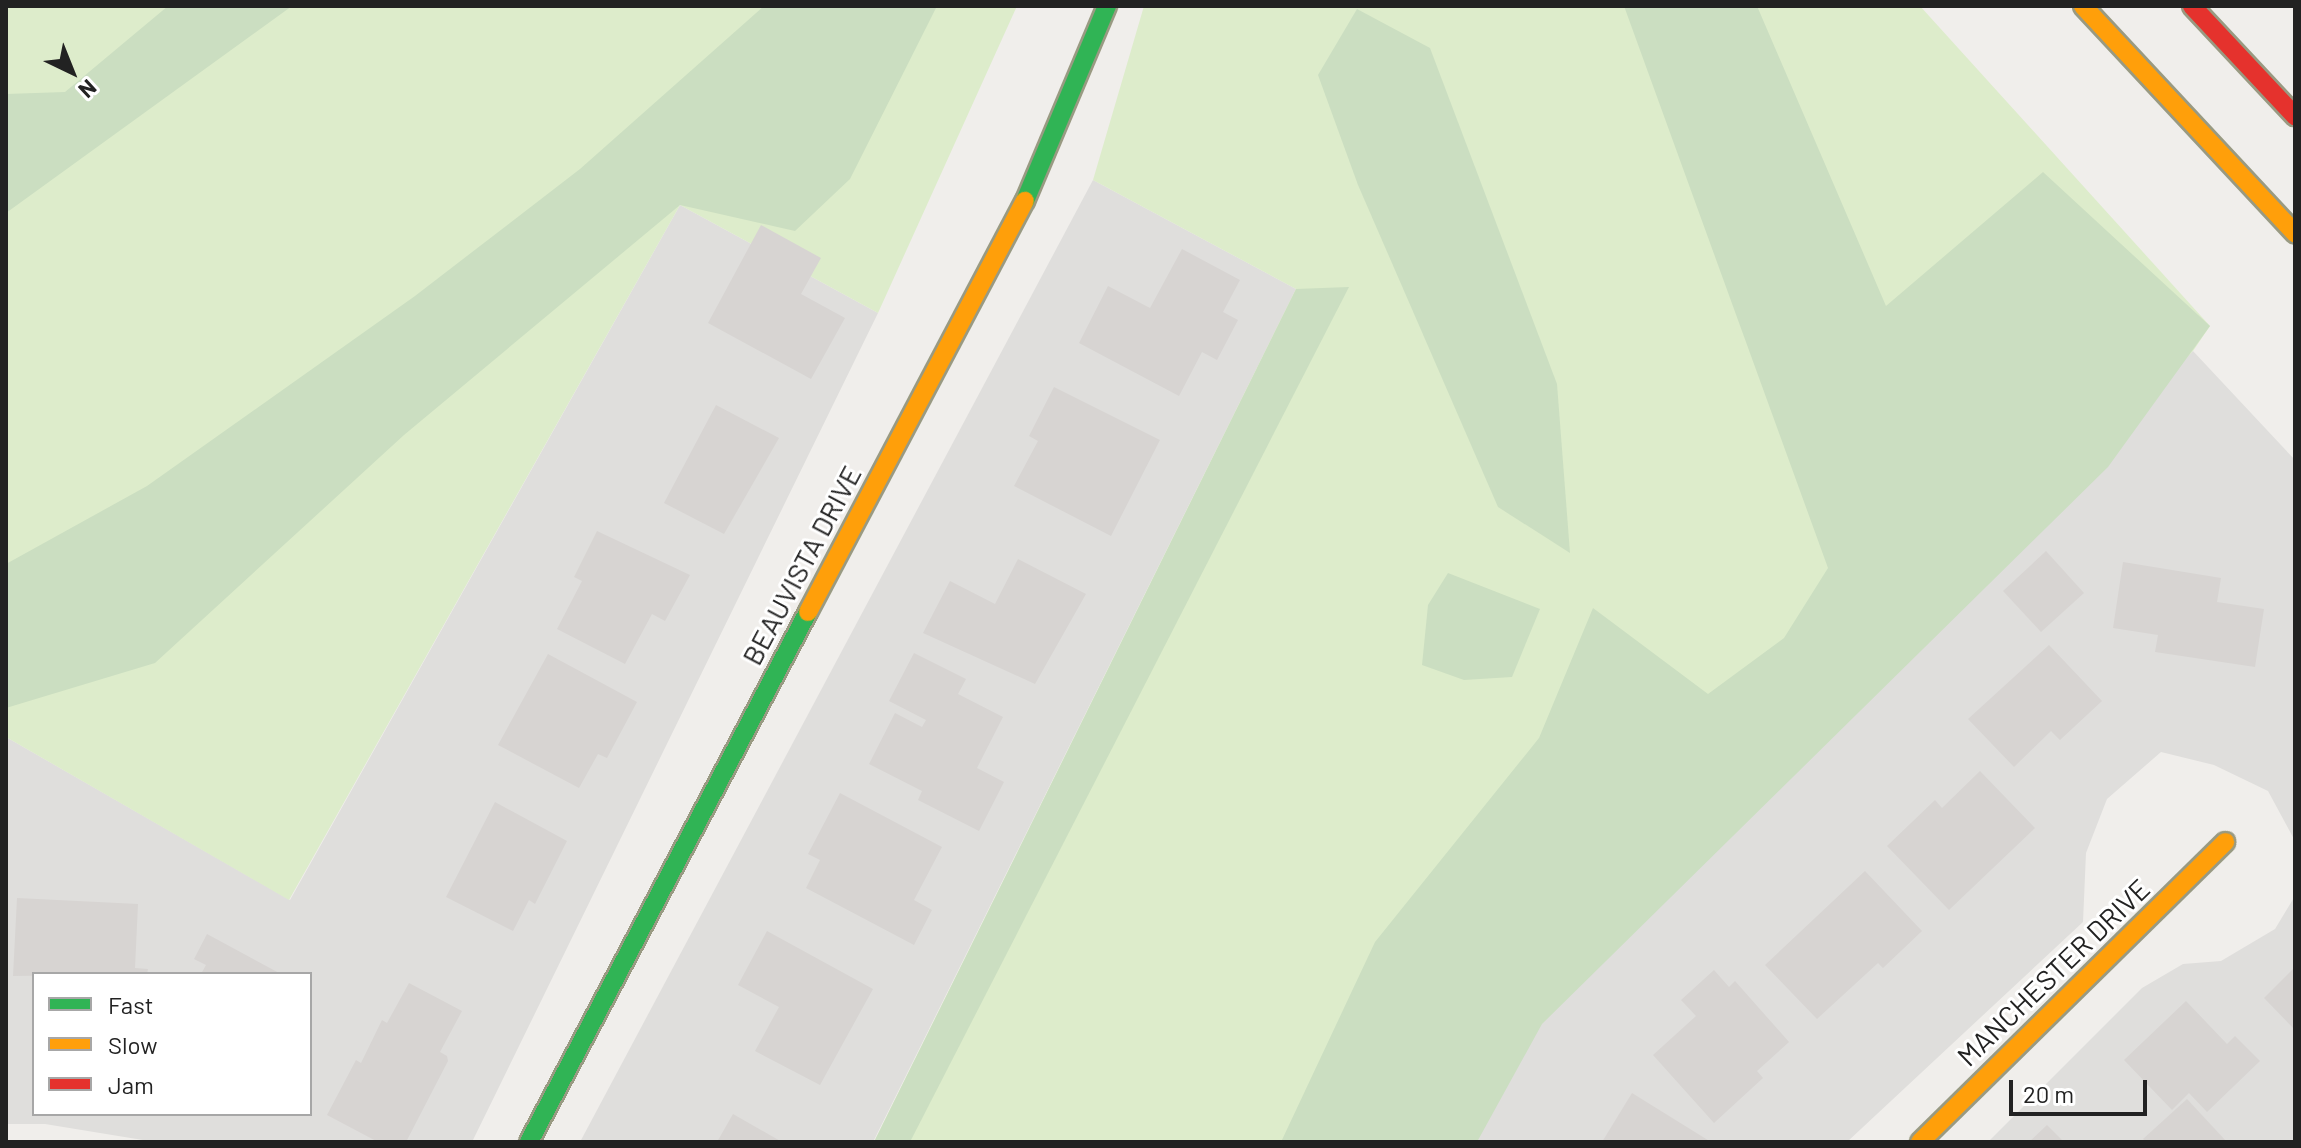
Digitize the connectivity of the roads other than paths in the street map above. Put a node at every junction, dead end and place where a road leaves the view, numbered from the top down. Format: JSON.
{"nodes":[{"id":1,"x":1107,"y":6,"type":"edge"},
{"id":2,"x":2083,"y":6,"type":"edge"},
{"id":3,"x":2192,"y":6,"type":"edge"},
{"id":4,"x":2295,"y":116,"type":"edge"},
{"id":5,"x":2295,"y":233,"type":"edge"},
{"id":6,"x":2225,"y":842,"type":"dead end"},
{"id":7,"x":529,"y":1142,"type":"edge"},
{"id":8,"x":1920,"y":1142,"type":"edge"}],
"edges":[{"from":1,"to":7,"type":"street","name":"BEAUVISTA DRIVE"},
{"from":2,"to":5,"type":"street"},
{"from":3,"to":4,"type":"street"},
{"from":6,"to":8,"type":"street","name":"MANCHESTER DRIVE"}]}
